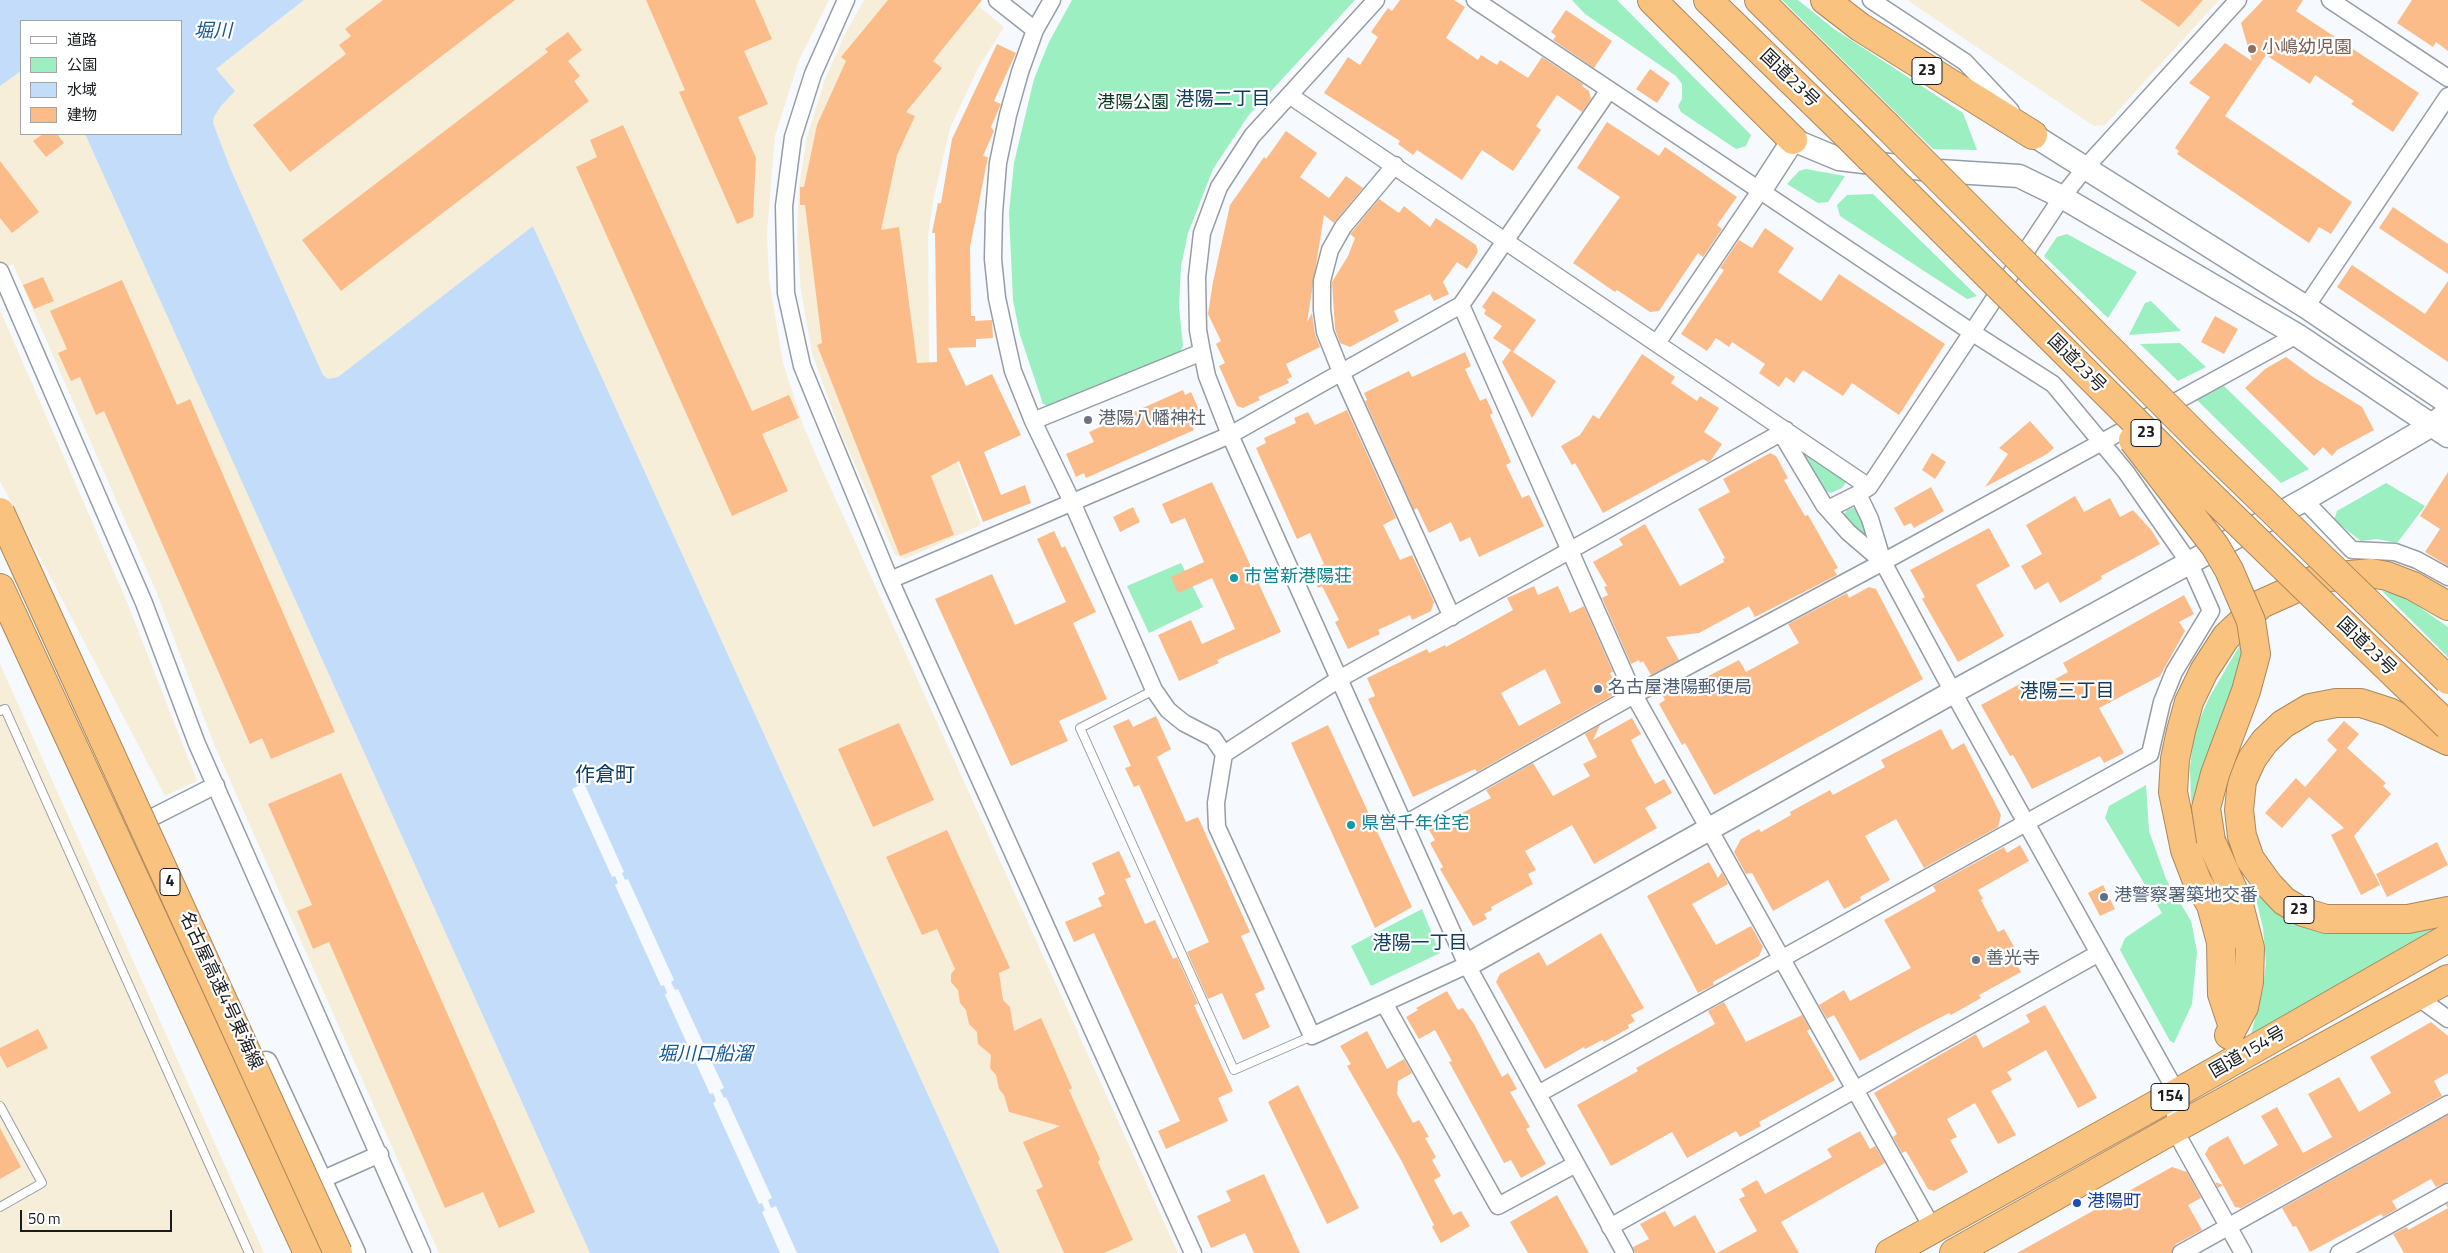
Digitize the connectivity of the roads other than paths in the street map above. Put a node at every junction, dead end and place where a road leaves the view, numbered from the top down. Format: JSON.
{"nodes":[{"id":1,"x":846,"y":0,"type":"edge"},
{"id":2,"x":997,"y":0,"type":"edge"},
{"id":3,"x":1052,"y":0,"type":"edge"},
{"id":4,"x":1376,"y":0,"type":"edge"},
{"id":5,"x":1475,"y":0,"type":"edge"},
{"id":6,"x":1652,"y":0,"type":"edge"},
{"id":7,"x":1708,"y":0,"type":"edge"},
{"id":8,"x":1759,"y":0,"type":"edge"},
{"id":9,"x":1825,"y":0,"type":"edge"},
{"id":10,"x":1871,"y":0,"type":"edge"},
{"id":11,"x":2238,"y":0,"type":"edge"},
{"id":12,"x":2330,"y":0,"type":"edge"},
{"id":13,"x":1035,"y":30,"type":"junction"},
{"id":14,"x":2448,"y":78,"type":"edge"},
{"id":15,"x":1609,"y":90,"type":"junction"},
{"id":16,"x":1289,"y":95,"type":"junction"},
{"id":17,"x":2448,"y":96,"type":"edge"},
{"id":18,"x":2033,"y":135,"type":"junction"},
{"id":19,"x":1793,"y":140,"type":"junction"},
{"id":20,"x":1395,"y":165,"type":"junction"},
{"id":21,"x":2086,"y":167,"type":"junction"},
{"id":22,"x":1760,"y":190,"type":"junction"},
{"id":23,"x":2062,"y":197,"type":"junction"},
{"id":24,"x":1506,"y":240,"type":"junction"},
{"id":25,"x":0,"y":271,"type":"edge"},
{"id":26,"x":1461,"y":305,"type":"junction"},
{"id":27,"x":2306,"y":307,"type":"junction"},
{"id":28,"x":1973,"y":333,"type":"junction"},
{"id":29,"x":2296,"y":335,"type":"junction"},
{"id":30,"x":1657,"y":343,"type":"junction"},
{"id":31,"x":1202,"y":352,"type":"junction"},
{"id":32,"x":2070,"y":358,"type":"junction"},
{"id":33,"x":1341,"y":372,"type":"junction"},
{"id":34,"x":2448,"y":403,"type":"edge"},
{"id":35,"x":1033,"y":421,"type":"junction"},
{"id":36,"x":2443,"y":424,"type":"edge"},
{"id":37,"x":1784,"y":432,"type":"junction"},
{"id":38,"x":1230,"y":435,"type":"junction"},
{"id":39,"x":2101,"y":442,"type":"junction"},
{"id":40,"x":1864,"y":490,"type":"junction"},
{"id":41,"x":2304,"y":500,"type":"junction"},
{"id":42,"x":1072,"y":502,"type":"junction"},
{"id":43,"x":1828,"y":509,"type":"junction"},
{"id":44,"x":0,"y":512,"type":"edge"},
{"id":45,"x":0,"y":530,"type":"edge"},
{"id":46,"x":1570,"y":551,"type":"junction"},
{"id":47,"x":1883,"y":562,"type":"junction"},
{"id":48,"x":2190,"y":564,"type":"junction"},
{"id":49,"x":2448,"y":577,"type":"edge"},
{"id":50,"x":890,"y":580,"type":"junction"},
{"id":51,"x":0,"y":588,"type":"edge"},
{"id":52,"x":2448,"y":606,"type":"edge"},
{"id":53,"x":1452,"y":618,"type":"junction"},
{"id":54,"x":1339,"y":679,"type":"junction"},
{"id":55,"x":2448,"y":680,"type":"edge"},
{"id":56,"x":1154,"y":690,"type":"junction"},
{"id":57,"x":1953,"y":692,"type":"junction"},
{"id":58,"x":1634,"y":696,"type":"junction"},
{"id":59,"x":0,"y":711,"type":"edge"},
{"id":60,"x":2448,"y":726,"type":"edge"},
{"id":61,"x":2448,"y":741,"type":"edge"},
{"id":62,"x":1224,"y":754,"type":"junction"},
{"id":63,"x":216,"y":785,"type":"junction"},
{"id":64,"x":151,"y":818,"type":"junction"},
{"id":65,"x":2026,"y":823,"type":"junction"},
{"id":66,"x":1405,"y":824,"type":"junction"},
{"id":67,"x":1709,"y":829,"type":"junction"},
{"id":68,"x":2448,"y":911,"type":"edge"},
{"id":69,"x":2448,"y":938,"type":"edge"},
{"id":70,"x":2099,"y":953,"type":"junction"},
{"id":71,"x":1781,"y":958,"type":"junction"},
{"id":72,"x":1467,"y":965,"type":"junction"},
{"id":73,"x":2448,"y":978,"type":"edge"},
{"id":74,"x":2416,"y":996,"type":"junction"},
{"id":75,"x":1384,"y":1003,"type":"junction"},
{"id":76,"x":2448,"y":1019,"type":"edge"},
{"id":77,"x":2233,"y":1027,"type":"junction"},
{"id":78,"x":1312,"y":1036,"type":"junction"},
{"id":79,"x":2214,"y":1072,"type":"junction"},
{"id":80,"x":1855,"y":1090,"type":"junction"},
{"id":81,"x":2176,"y":1093,"type":"junction"},
{"id":82,"x":1538,"y":1094,"type":"junction"},
{"id":83,"x":2448,"y":1104,"type":"edge"},
{"id":84,"x":0,"y":1106,"type":"edge"},
{"id":85,"x":2174,"y":1129,"type":"junction"},
{"id":86,"x":380,"y":1154,"type":"junction"},
{"id":87,"x":1576,"y":1164,"type":"junction"},
{"id":88,"x":321,"y":1180,"type":"junction"},
{"id":89,"x":2448,"y":1192,"type":"edge"},
{"id":90,"x":0,"y":1207,"type":"edge"},
{"id":91,"x":2228,"y":1226,"type":"junction"},
{"id":92,"x":1610,"y":1227,"type":"junction"},
{"id":93,"x":1933,"y":1229,"type":"junction"},
{"id":94,"x":249,"y":1253,"type":"edge"},
{"id":95,"x":308,"y":1253,"type":"edge"},
{"id":96,"x":338,"y":1253,"type":"edge"},
{"id":97,"x":354,"y":1253,"type":"edge"},
{"id":98,"x":422,"y":1253,"type":"edge"},
{"id":99,"x":1192,"y":1253,"type":"edge"},
{"id":100,"x":1625,"y":1253,"type":"edge"},
{"id":101,"x":1890,"y":1253,"type":"edge"},
{"id":102,"x":1954,"y":1253,"type":"edge"},
{"id":103,"x":2180,"y":1253,"type":"edge"},
{"id":104,"x":2243,"y":1253,"type":"edge"},
{"id":105,"x":2339,"y":1253,"type":"edge"}],
"edges":[{"from":1,"to":50,"type":"street"},
{"from":2,"to":13,"type":"street"},
{"from":3,"to":13,"type":"street"},
{"from":4,"to":16,"type":"street"},
{"from":5,"to":15,"type":"street"},
{"from":6,"to":19,"type":"highway"},
{"from":7,"to":32,"type":"highway","name":"国道23号","number":"23","bridge":true},
{"from":8,"to":55,"type":"highway","name":"国道23号","number":"23","bridge":true},
{"from":9,"to":18,"type":"highway","number":"23"},
{"from":10,"to":18,"type":"street"},
{"from":11,"to":21,"type":"street"},
{"from":12,"to":14,"type":"street"},
{"from":13,"to":35,"type":"street"},
{"from":15,"to":22,"type":"street"},
{"from":15,"to":24,"type":"street"},
{"from":16,"to":20,"type":"street"},
{"from":16,"to":31,"type":"street"},
{"from":17,"to":27,"type":"street"},
{"from":18,"to":21,"type":"street"},
{"from":19,"to":22,"type":"street"},
{"from":19,"to":23,"type":"street"},
{"from":20,"to":24,"type":"street"},
{"from":20,"to":33,"type":"street"},
{"from":21,"to":23,"type":"street"},
{"from":21,"to":27,"type":"street"},
{"from":22,"to":28,"type":"street"},
{"from":22,"to":30,"type":"street"},
{"from":23,"to":28,"type":"street"},
{"from":23,"to":29,"type":"street"},
{"from":24,"to":26,"type":"street"},
{"from":24,"to":30,"type":"street"},
{"from":25,"to":63,"type":"street"},
{"from":26,"to":33,"type":"street"},
{"from":26,"to":46,"type":"street"},
{"from":27,"to":34,"type":"street"},
{"from":28,"to":39,"type":"street"},
{"from":28,"to":40,"type":"street"},
{"from":29,"to":36,"type":"street"},
{"from":29,"to":39,"type":"street"},
{"from":30,"to":37,"type":"street"},
{"from":31,"to":35,"type":"street"},
{"from":31,"to":38,"type":"street"},
{"from":32,"to":60,"type":"highway","name":"国道23号","number":"23","bridge":true},
{"from":32,"to":77,"type":"highway","number":"23","bridge":true},
{"from":33,"to":38,"type":"street"},
{"from":33,"to":53,"type":"street"},
{"from":35,"to":42,"type":"street"},
{"from":36,"to":41,"type":"street"},
{"from":37,"to":40,"type":"street"},
{"from":37,"to":43,"type":"street"},
{"from":37,"to":46,"type":"street"},
{"from":38,"to":42,"type":"street"},
{"from":38,"to":54,"type":"street"},
{"from":39,"to":47,"type":"street"},
{"from":39,"to":48,"type":"street"},
{"from":40,"to":43,"type":"street"},
{"from":40,"to":47,"type":"street"},
{"from":41,"to":48,"type":"street"},
{"from":41,"to":49,"type":"street"},
{"from":42,"to":50,"type":"street"},
{"from":42,"to":56,"type":"street"},
{"from":43,"to":47,"type":"street"},
{"from":44,"to":96,"type":"highway","name":"名古屋高速4号東海線","number":"4","bridge":true},
{"from":45,"to":64,"type":"street"},
{"from":46,"to":53,"type":"street"},
{"from":46,"to":58,"type":"street"},
{"from":47,"to":57,"type":"street"},
{"from":47,"to":58,"type":"street"},
{"from":48,"to":57,"type":"street"},
{"from":48,"to":65,"type":"street"},
{"from":50,"to":99,"type":"street"},
{"from":51,"to":95,"type":"highway","name":"名古屋高速4号東海線","number":"4"},
{"from":52,"to":77,"type":"highway"},
{"from":53,"to":54,"type":"street"},
{"from":54,"to":62,"type":"street"},
{"from":54,"to":66,"type":"street"},
{"from":56,"to":62,"type":"street"},
{"from":56,"to":78,"type":"lane"},
{"from":57,"to":65,"type":"street"},
{"from":57,"to":67,"type":"street"},
{"from":58,"to":66,"type":"street"},
{"from":58,"to":67,"type":"street"},
{"from":59,"to":94,"type":"lane"},
{"from":61,"to":68,"type":"highway","number":"23"},
{"from":62,"to":78,"type":"street"},
{"from":63,"to":64,"type":"street"},
{"from":63,"to":86,"type":"street"},
{"from":64,"to":88,"type":"street"},
{"from":65,"to":70,"type":"street"},
{"from":65,"to":71,"type":"street"},
{"from":66,"to":72,"type":"street"},
{"from":67,"to":71,"type":"street"},
{"from":67,"to":72,"type":"street"},
{"from":69,"to":79,"type":"highway","name":"国道154号","number":"154"},
{"from":70,"to":80,"type":"street"},
{"from":70,"to":81,"type":"street"},
{"from":71,"to":80,"type":"street"},
{"from":71,"to":82,"type":"street"},
{"from":72,"to":75,"type":"street"},
{"from":72,"to":82,"type":"street"},
{"from":73,"to":74,"type":"highway","name":"国道154号","number":"154"},
{"from":74,"to":76,"type":"street"},
{"from":74,"to":85,"type":"highway","name":"国道154号","number":"154"},
{"from":75,"to":78,"type":"street"},
{"from":75,"to":87,"type":"street"},
{"from":77,"to":79,"type":"highway","number":"23"},
{"from":79,"to":81,"type":"highway","name":"国道154号","number":"154"},
{"from":80,"to":92,"type":"street"},
{"from":80,"to":93,"type":"street"},
{"from":81,"to":85,"type":"street"},
{"from":81,"to":93,"type":"highway","name":"国道154号","number":"154"},
{"from":82,"to":87,"type":"street"},
{"from":83,"to":91,"type":"street"},
{"from":84,"to":90,"type":"lane"},
{"from":85,"to":91,"type":"street"},
{"from":85,"to":102,"type":"highway","name":"国道154号","number":"154"},
{"from":86,"to":88,"type":"street"},
{"from":86,"to":98,"type":"street"},
{"from":87,"to":92,"type":"street"},
{"from":88,"to":97,"type":"street"},
{"from":89,"to":105,"type":"street"},
{"from":91,"to":103,"type":"street"},
{"from":91,"to":104,"type":"street"},
{"from":92,"to":100,"type":"street"},
{"from":93,"to":101,"type":"highway","name":"国道154号","number":"154"}]}
